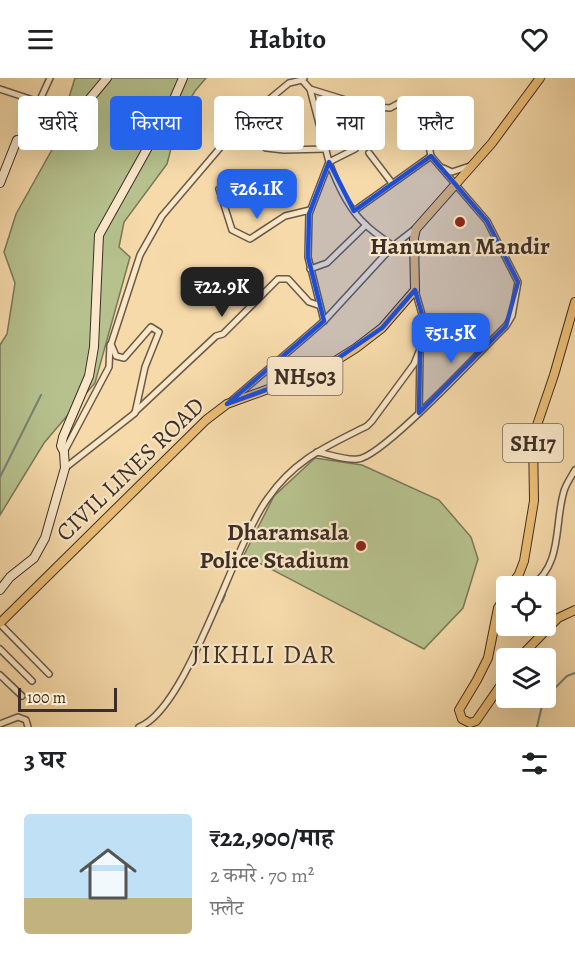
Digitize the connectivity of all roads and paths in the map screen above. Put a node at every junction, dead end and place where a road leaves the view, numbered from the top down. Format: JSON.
{"nodes":[{"id":1,"x":50,"y":78,"type":"edge"},
{"id":2,"x":107,"y":78,"type":"edge"},
{"id":3,"x":183,"y":78,"type":"edge"},
{"id":4,"x":540,"y":78,"type":"edge"},
{"id":5,"x":303,"y":79,"type":"edge"},
{"id":6,"x":0,"y":89,"type":"edge"},
{"id":7,"x":310,"y":89,"type":"junction"},
{"id":8,"x":316,"y":112,"type":"edge"},
{"id":9,"x":326,"y":150,"type":"edge"},
{"id":10,"x":353,"y":150,"type":"edge"},
{"id":11,"x":369,"y":153,"type":"dead end"},
{"id":12,"x":430,"y":156,"type":"junction"},
{"id":13,"x":329,"y":162,"type":"junction"},
{"id":14,"x":470,"y":166,"type":"junction"},
{"id":15,"x":441,"y":167,"type":"junction"},
{"id":16,"x":0,"y":183,"type":"edge"},
{"id":17,"x":392,"y":183,"type":"junction"},
{"id":18,"x":455,"y":183,"type":"junction"},
{"id":19,"x":219,"y":189,"type":"dead end"},
{"id":20,"x":310,"y":210,"type":"junction"},
{"id":21,"x":354,"y":211,"type":"junction"},
{"id":22,"x":366,"y":225,"type":"junction"},
{"id":23,"x":416,"y":229,"type":"junction"},
{"id":24,"x":393,"y":246,"type":"junction"},
{"id":25,"x":310,"y":269,"type":"junction"},
{"id":26,"x":415,"y":290,"type":"junction"},
{"id":27,"x":575,"y":302,"type":"edge"},
{"id":28,"x":318,"y":305,"type":"junction"},
{"id":29,"x":324,"y":321,"type":"junction"},
{"id":30,"x":111,"y":344,"type":"junction"},
{"id":31,"x":420,"y":349,"type":"junction"},
{"id":32,"x":227,"y":404,"type":"junction"},
{"id":33,"x":419,"y":412,"type":"junction"},
{"id":34,"x":135,"y":413,"type":"junction"},
{"id":35,"x":64,"y":452,"type":"junction"},
{"id":36,"x":317,"y":452,"type":"junction"},
{"id":37,"x":65,"y":468,"type":"junction"},
{"id":38,"x":575,"y":470,"type":"edge"},
{"id":39,"x":518,"y":576,"type":"edge"},
{"id":40,"x":542,"y":576,"type":"edge"},
{"id":41,"x":0,"y":590,"type":"edge"},
{"id":42,"x":575,"y":609,"type":"edge"},
{"id":43,"x":496,"y":618,"type":"edge"},
{"id":44,"x":0,"y":623,"type":"edge"},
{"id":45,"x":529,"y":648,"type":"edge"},
{"id":46,"x":0,"y":649,"type":"edge"},
{"id":47,"x":50,"y":674,"type":"dead end"},
{"id":48,"x":0,"y":675,"type":"edge"},
{"id":49,"x":32,"y":681,"type":"dead end"},
{"id":50,"x":496,"y":692,"type":"edge"},
{"id":51,"x":22,"y":696,"type":"dead end"},
{"id":52,"x":0,"y":724,"type":"edge"},
{"id":53,"x":28,"y":727,"type":"edge"},
{"id":54,"x":139,"y":727,"type":"edge"}],
"edges":[{"from":1,"to":6,"type":"street"},
{"from":2,"to":16,"type":"street"},
{"from":3,"to":35,"type":"street"},
{"from":4,"to":14,"type":"main road"},
{"from":5,"to":7,"type":"street"},
{"from":5,"to":30,"type":"street"},
{"from":7,"to":8,"type":"street"},
{"from":7,"to":12,"type":"street"},
{"from":9,"to":13,"type":"street"},
{"from":10,"to":13,"type":"street"},
{"from":11,"to":17,"type":"street"},
{"from":12,"to":15,"type":"street"},
{"from":12,"to":17,"type":"street"},
{"from":13,"to":20,"type":"street"},
{"from":13,"to":21,"type":"street"},
{"from":14,"to":15,"type":"street"},
{"from":14,"to":18,"type":"main road"},
{"from":15,"to":18,"type":"street"},
{"from":17,"to":21,"type":"street"},
{"from":18,"to":23,"type":"main road"},
{"from":18,"to":33,"type":"street"},
{"from":19,"to":20,"type":"street"},
{"from":20,"to":25,"type":"street"},
{"from":21,"to":22,"type":"street"},
{"from":22,"to":24,"type":"street"},
{"from":22,"to":25,"type":"street"},
{"from":23,"to":24,"type":"street"},
{"from":23,"to":26,"type":"main road"},
{"from":24,"to":29,"type":"street"},
{"from":25,"to":28,"type":"street"},
{"from":26,"to":31,"type":"street"},
{"from":26,"to":32,"type":"main road","name":"CIVIL LINES ROAD","number":"NH503"},
{"from":27,"to":39,"type":"main road","number":"SH17"},
{"from":28,"to":29,"type":"street"},
{"from":28,"to":34,"type":"street"},
{"from":29,"to":32,"type":"street"},
{"from":30,"to":34,"type":"street"},
{"from":30,"to":35,"type":"street"},
{"from":31,"to":33,"type":"street"},
{"from":31,"to":36,"type":"street"},
{"from":32,"to":44,"type":"main road","name":"CIVIL LINES ROAD","number":"NH503"},
{"from":33,"to":36,"type":"street"},
{"from":34,"to":37,"type":"street"},
{"from":35,"to":37,"type":"street"},
{"from":36,"to":54,"type":"street"},
{"from":37,"to":41,"type":"street"},
{"from":38,"to":40,"type":"street"},
{"from":42,"to":45,"type":"main road"},
{"from":43,"to":50,"type":"main road"},
{"from":44,"to":47,"type":"street"},
{"from":46,"to":49,"type":"street"},
{"from":48,"to":51,"type":"street"},
{"from":52,"to":53,"type":"street"}]}
